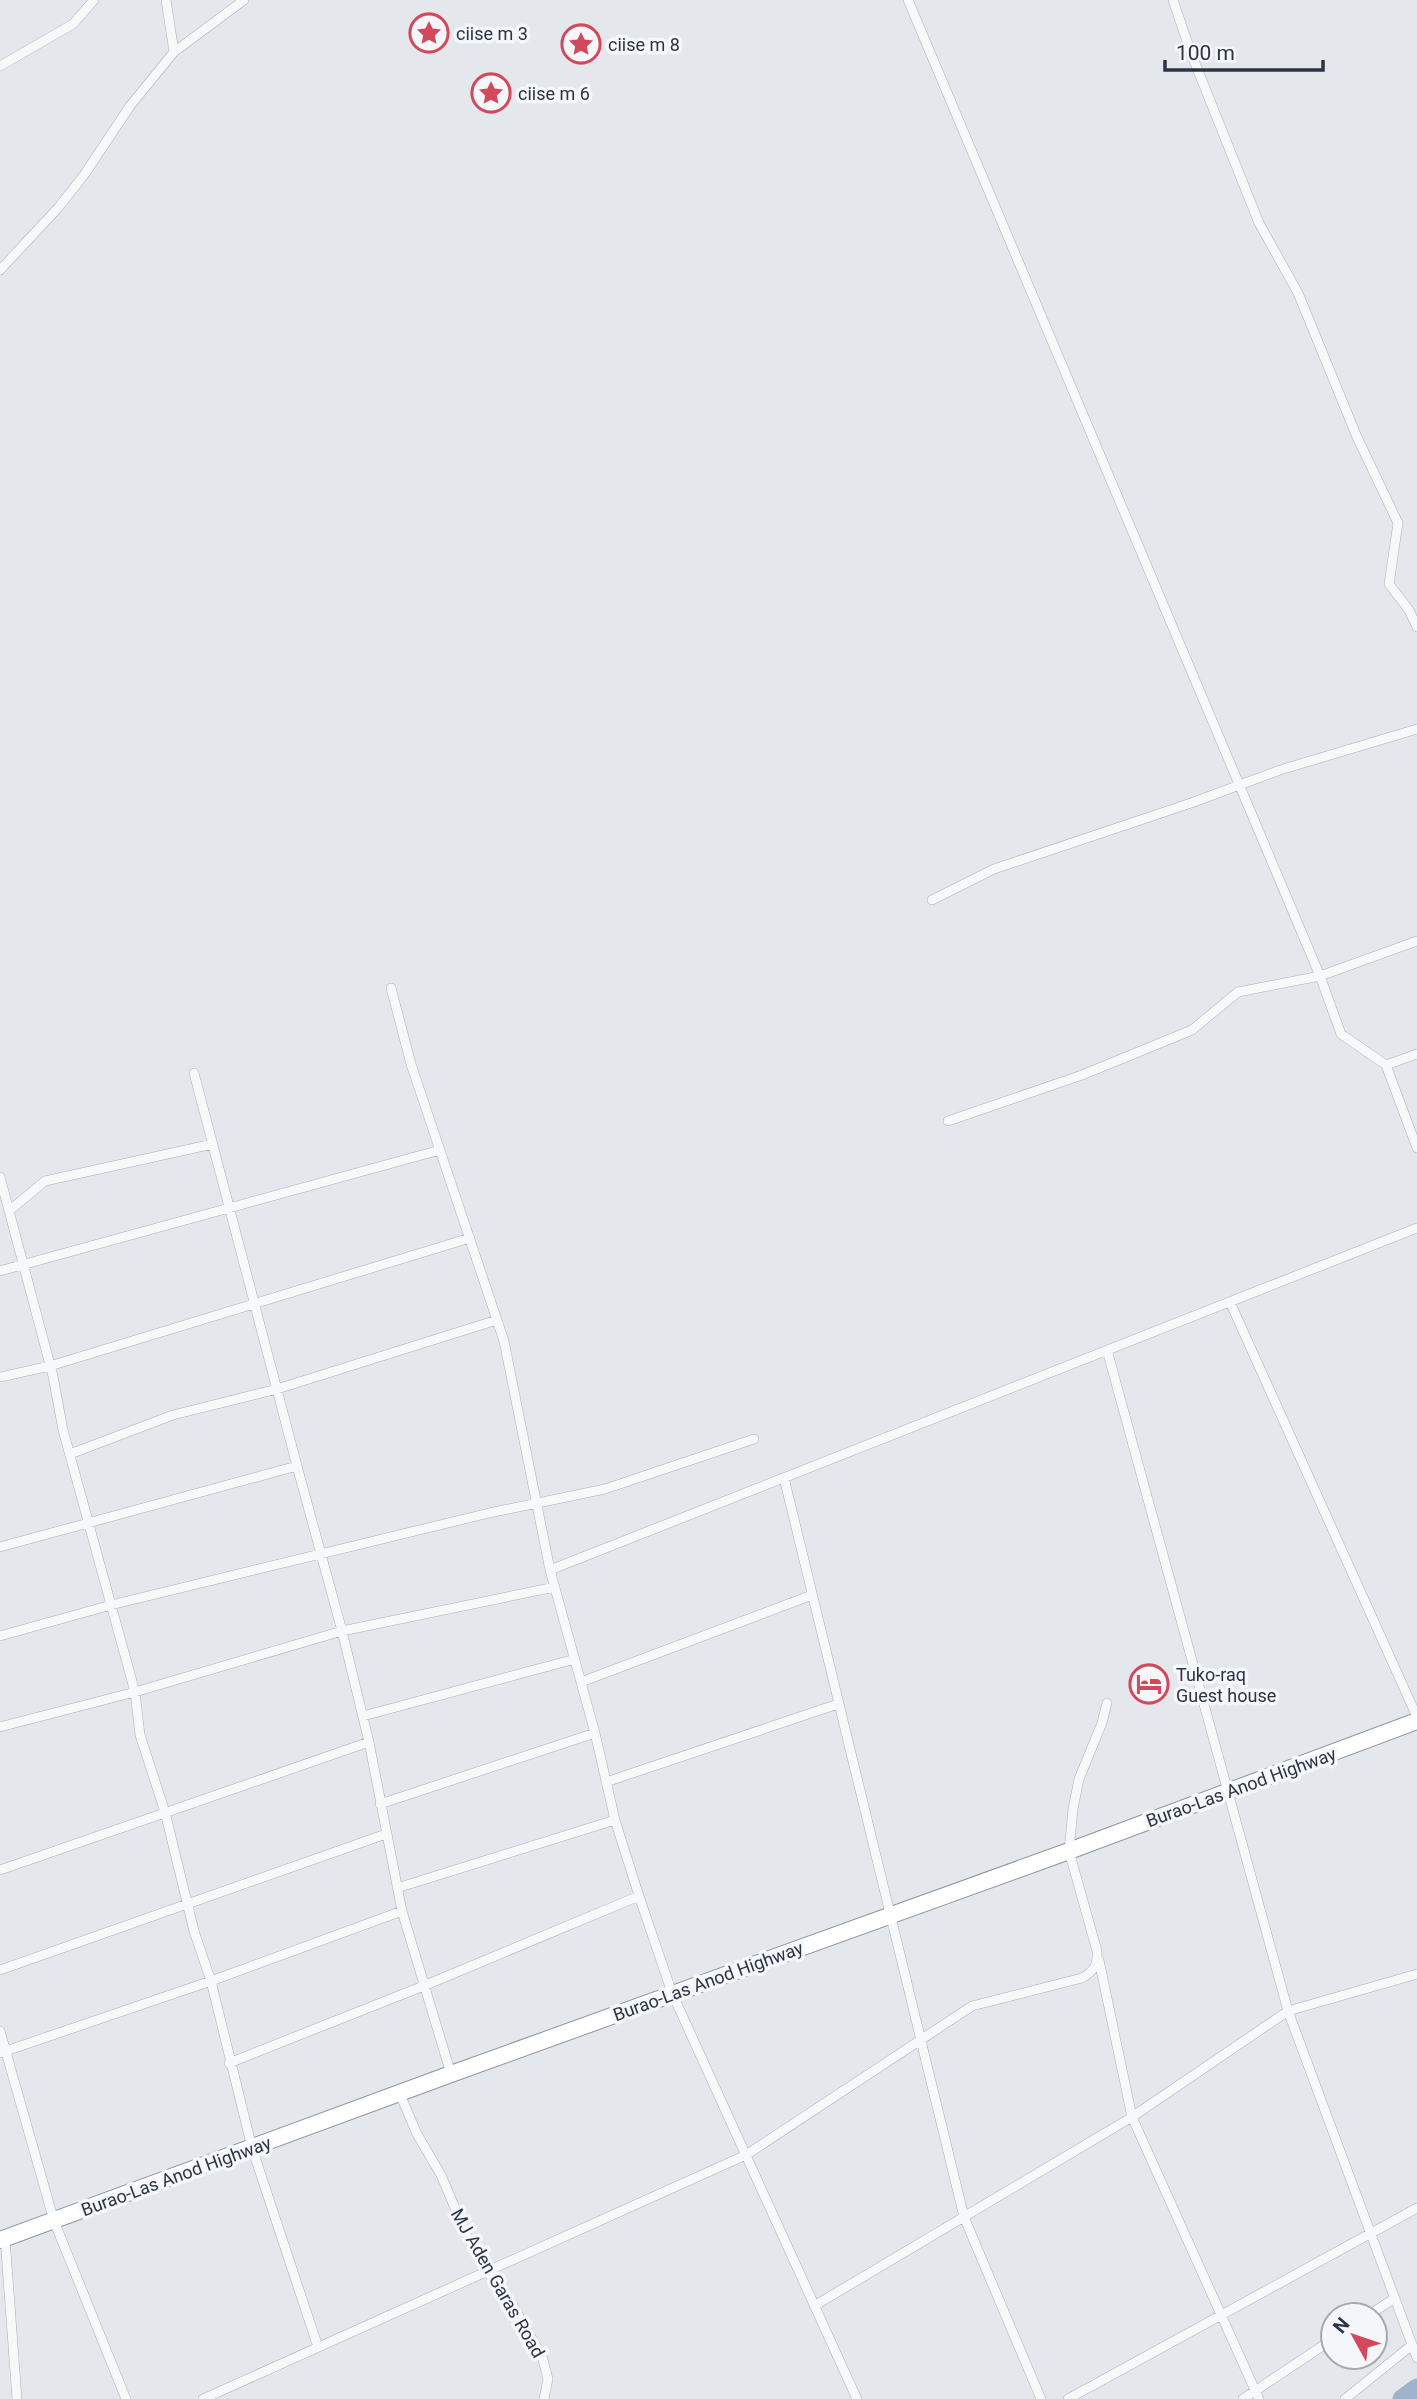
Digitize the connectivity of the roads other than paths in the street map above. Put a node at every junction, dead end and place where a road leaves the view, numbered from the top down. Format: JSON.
{"nodes":[{"id":1,"x":94,"y":0,"type":"edge"},
{"id":2,"x":166,"y":0,"type":"edge"},
{"id":3,"x":244,"y":0,"type":"edge"},
{"id":4,"x":908,"y":0,"type":"edge"},
{"id":5,"x":1173,"y":0,"type":"edge"},
{"id":6,"x":174,"y":52,"type":"junction"},
{"id":7,"x":0,"y":66,"type":"edge"},
{"id":8,"x":0,"y":270,"type":"edge"},
{"id":9,"x":1417,"y":627,"type":"edge"},
{"id":10,"x":1417,"y":729,"type":"edge"},
{"id":11,"x":1239,"y":785,"type":"junction"},
{"id":12,"x":932,"y":901,"type":"dead end"},
{"id":13,"x":1417,"y":941,"type":"edge"},
{"id":14,"x":1320,"y":976,"type":"junction"},
{"id":15,"x":391,"y":988,"type":"dead end"},
{"id":16,"x":1417,"y":1054,"type":"edge"},
{"id":17,"x":1386,"y":1065,"type":"junction"},
{"id":18,"x":194,"y":1073,"type":"dead end"},
{"id":19,"x":948,"y":1121,"type":"dead end"},
{"id":20,"x":213,"y":1144,"type":"junction"},
{"id":21,"x":1417,"y":1148,"type":"edge"},
{"id":22,"x":440,"y":1150,"type":"junction"},
{"id":23,"x":0,"y":1177,"type":"edge"},
{"id":24,"x":230,"y":1208,"type":"junction"},
{"id":25,"x":9,"y":1211,"type":"junction"},
{"id":26,"x":1417,"y":1228,"type":"edge"},
{"id":27,"x":470,"y":1238,"type":"junction"},
{"id":28,"x":23,"y":1265,"type":"junction"},
{"id":29,"x":0,"y":1271,"type":"edge"},
{"id":30,"x":1230,"y":1302,"type":"junction"},
{"id":31,"x":255,"y":1303,"type":"junction"},
{"id":32,"x":497,"y":1320,"type":"junction"},
{"id":33,"x":1107,"y":1350,"type":"junction"},
{"id":34,"x":50,"y":1366,"type":"junction"},
{"id":35,"x":0,"y":1377,"type":"edge"},
{"id":36,"x":277,"y":1389,"type":"junction"},
{"id":37,"x":754,"y":1439,"type":"dead end"},
{"id":38,"x":70,"y":1454,"type":"junction"},
{"id":39,"x":297,"y":1466,"type":"junction"},
{"id":40,"x":784,"y":1478,"type":"junction"},
{"id":41,"x":537,"y":1503,"type":"junction"},
{"id":42,"x":90,"y":1523,"type":"junction"},
{"id":43,"x":0,"y":1547,"type":"edge"},
{"id":44,"x":321,"y":1553,"type":"junction"},
{"id":45,"x":550,"y":1570,"type":"junction"},
{"id":46,"x":555,"y":1587,"type":"junction"},
{"id":47,"x":812,"y":1595,"type":"junction"},
{"id":48,"x":111,"y":1605,"type":"junction"},
{"id":49,"x":342,"y":1631,"type":"junction"},
{"id":50,"x":0,"y":1636,"type":"edge"},
{"id":51,"x":575,"y":1659,"type":"junction"},
{"id":52,"x":581,"y":1682,"type":"junction"},
{"id":53,"x":135,"y":1692,"type":"junction"},
{"id":54,"x":1107,"y":1703,"type":"dead end"},
{"id":55,"x":838,"y":1704,"type":"junction"},
{"id":56,"x":363,"y":1716,"type":"junction"},
{"id":57,"x":1417,"y":1719,"type":"edge"},
{"id":58,"x":0,"y":1727,"type":"edge"},
{"id":59,"x":595,"y":1733,"type":"junction"},
{"id":60,"x":369,"y":1742,"type":"junction"},
{"id":61,"x":606,"y":1782,"type":"junction"},
{"id":62,"x":1228,"y":1791,"type":"junction"},
{"id":63,"x":380,"y":1804,"type":"junction"},
{"id":64,"x":165,"y":1812,"type":"junction"},
{"id":65,"x":615,"y":1820,"type":"junction"},
{"id":66,"x":386,"y":1835,"type":"junction"},
{"id":67,"x":1069,"y":1851,"type":"junction"},
{"id":68,"x":0,"y":1870,"type":"edge"},
{"id":69,"x":397,"y":1888,"type":"junction"},
{"id":70,"x":639,"y":1896,"type":"junction"},
{"id":71,"x":188,"y":1906,"type":"junction"},
{"id":72,"x":402,"y":1911,"type":"junction"},
{"id":73,"x":891,"y":1914,"type":"junction"},
{"id":74,"x":1097,"y":1951,"type":"junction"},
{"id":75,"x":0,"y":1970,"type":"edge"},
{"id":76,"x":1417,"y":1974,"type":"edge"},
{"id":77,"x":211,"y":1981,"type":"junction"},
{"id":78,"x":426,"y":1985,"type":"junction"},
{"id":79,"x":672,"y":1993,"type":"junction"},
{"id":80,"x":1288,"y":2011,"type":"junction"},
{"id":81,"x":0,"y":2031,"type":"edge"},
{"id":82,"x":921,"y":2040,"type":"junction"},
{"id":83,"x":3,"y":2052,"type":"edge"},
{"id":84,"x":229,"y":2063,"type":"junction"},
{"id":85,"x":452,"y":2074,"type":"junction"},
{"id":86,"x":400,"y":2094,"type":"junction"},
{"id":87,"x":1132,"y":2117,"type":"junction"},
{"id":88,"x":252,"y":2148,"type":"junction"},
{"id":89,"x":746,"y":2155,"type":"junction"},
{"id":90,"x":1417,"y":2208,"type":"edge"},
{"id":91,"x":964,"y":2217,"type":"junction"},
{"id":92,"x":54,"y":2221,"type":"junction"},
{"id":93,"x":1371,"y":2233,"type":"junction"},
{"id":94,"x":3,"y":2239,"type":"edge"},
{"id":95,"x":487,"y":2271,"type":"junction"},
{"id":96,"x":1395,"y":2298,"type":"junction"},
{"id":97,"x":1389,"y":2302,"type":"edge"},
{"id":98,"x":814,"y":2306,"type":"junction"},
{"id":99,"x":1222,"y":2315,"type":"junction"},
{"id":100,"x":1412,"y":2345,"type":"junction"},
{"id":101,"x":318,"y":2347,"type":"junction"},
{"id":102,"x":1319,"y":2349,"type":"edge"},
{"id":103,"x":1417,"y":2358,"type":"edge"},
{"id":104,"x":1258,"y":2395,"type":"edge"},
{"id":105,"x":17,"y":2399,"type":"edge"},
{"id":106,"x":126,"y":2399,"type":"edge"},
{"id":107,"x":203,"y":2399,"type":"edge"},
{"id":108,"x":544,"y":2399,"type":"edge"},
{"id":109,"x":857,"y":2399,"type":"edge"},
{"id":110,"x":1041,"y":2399,"type":"edge"},
{"id":111,"x":1068,"y":2399,"type":"edge"},
{"id":112,"x":1243,"y":2399,"type":"edge"},
{"id":113,"x":1345,"y":2399,"type":"edge"}],
"edges":[{"from":1,"to":7,"type":"street"},
{"from":2,"to":6,"type":"street"},
{"from":3,"to":6,"type":"street"},
{"from":4,"to":11,"type":"street"},
{"from":5,"to":9,"type":"street"},
{"from":6,"to":8,"type":"street"},
{"from":10,"to":11,"type":"street"},
{"from":11,"to":12,"type":"street"},
{"from":11,"to":14,"type":"street"},
{"from":13,"to":14,"type":"street"},
{"from":14,"to":17,"type":"street"},
{"from":14,"to":19,"type":"street"},
{"from":15,"to":22,"type":"street"},
{"from":16,"to":17,"type":"street"},
{"from":17,"to":21,"type":"street"},
{"from":18,"to":20,"type":"street"},
{"from":20,"to":24,"type":"street"},
{"from":20,"to":25,"type":"street"},
{"from":22,"to":24,"type":"street"},
{"from":22,"to":27,"type":"street"},
{"from":23,"to":25,"type":"street"},
{"from":24,"to":28,"type":"street"},
{"from":24,"to":31,"type":"street"},
{"from":25,"to":28,"type":"street"},
{"from":26,"to":30,"type":"street"},
{"from":27,"to":31,"type":"street"},
{"from":27,"to":32,"type":"street"},
{"from":28,"to":29,"type":"street"},
{"from":28,"to":34,"type":"street"},
{"from":30,"to":33,"type":"street"},
{"from":30,"to":57,"type":"street"},
{"from":31,"to":34,"type":"street"},
{"from":31,"to":36,"type":"street"},
{"from":32,"to":36,"type":"street"},
{"from":32,"to":41,"type":"street"},
{"from":33,"to":40,"type":"street"},
{"from":33,"to":62,"type":"street"},
{"from":34,"to":35,"type":"street"},
{"from":34,"to":38,"type":"street"},
{"from":36,"to":38,"type":"street"},
{"from":36,"to":39,"type":"street"},
{"from":37,"to":41,"type":"street"},
{"from":38,"to":42,"type":"street"},
{"from":39,"to":42,"type":"street"},
{"from":39,"to":44,"type":"street"},
{"from":40,"to":45,"type":"street"},
{"from":40,"to":47,"type":"street"},
{"from":41,"to":44,"type":"street"},
{"from":41,"to":45,"type":"street"},
{"from":42,"to":43,"type":"street"},
{"from":42,"to":48,"type":"street"},
{"from":44,"to":48,"type":"street"},
{"from":44,"to":49,"type":"street"},
{"from":45,"to":46,"type":"street"},
{"from":46,"to":49,"type":"street"},
{"from":46,"to":51,"type":"street"},
{"from":47,"to":52,"type":"street"},
{"from":47,"to":55,"type":"street"},
{"from":48,"to":50,"type":"street"},
{"from":48,"to":53,"type":"street"},
{"from":49,"to":53,"type":"street"},
{"from":49,"to":56,"type":"street"},
{"from":51,"to":52,"type":"street"},
{"from":51,"to":56,"type":"street"},
{"from":52,"to":59,"type":"street"},
{"from":53,"to":58,"type":"street"},
{"from":53,"to":64,"type":"street"},
{"from":54,"to":67,"type":"street"},
{"from":55,"to":61,"type":"street"},
{"from":55,"to":73,"type":"street"},
{"from":56,"to":60,"type":"street"},
{"from":57,"to":62,"type":"highway","name":"Burao-Las Anod Highway"},
{"from":59,"to":61,"type":"street"},
{"from":59,"to":63,"type":"street"},
{"from":60,"to":63,"type":"street"},
{"from":60,"to":64,"type":"street"},
{"from":61,"to":65,"type":"street"},
{"from":62,"to":67,"type":"highway","name":"Burao-Las Anod Highway"},
{"from":62,"to":80,"type":"street"},
{"from":63,"to":66,"type":"street"},
{"from":64,"to":68,"type":"street"},
{"from":64,"to":71,"type":"street"},
{"from":65,"to":69,"type":"street"},
{"from":65,"to":70,"type":"street"},
{"from":66,"to":69,"type":"street"},
{"from":66,"to":71,"type":"street"},
{"from":67,"to":73,"type":"highway","name":"Burao-Las Anod Highway"},
{"from":67,"to":74,"type":"street"},
{"from":69,"to":72,"type":"street"},
{"from":70,"to":78,"type":"street"},
{"from":70,"to":79,"type":"street"},
{"from":71,"to":75,"type":"street"},
{"from":71,"to":77,"type":"street"},
{"from":72,"to":77,"type":"street"},
{"from":72,"to":78,"type":"street"},
{"from":73,"to":79,"type":"highway","name":"Burao-Las Anod Highway"},
{"from":73,"to":82,"type":"street"},
{"from":74,"to":82,"type":"street"},
{"from":74,"to":87,"type":"street"},
{"from":76,"to":80,"type":"street"},
{"from":77,"to":83,"type":"street"},
{"from":77,"to":84,"type":"street"},
{"from":78,"to":84,"type":"street"},
{"from":78,"to":85,"type":"street"},
{"from":79,"to":85,"type":"highway","name":"Burao-Las Anod Highway"},
{"from":79,"to":89,"type":"street"},
{"from":80,"to":87,"type":"street"},
{"from":80,"to":93,"type":"street"},
{"from":81,"to":83,"type":"street"},
{"from":82,"to":89,"type":"street"},
{"from":82,"to":91,"type":"street"},
{"from":83,"to":92,"type":"street"},
{"from":84,"to":88,"type":"street"},
{"from":85,"to":86,"type":"highway","name":"Burao-Las Anod Highway"},
{"from":86,"to":88,"type":"highway","name":"Burao-Las Anod Highway"},
{"from":86,"to":95,"type":"street","name":"MJ Aden Garas Road"},
{"from":87,"to":91,"type":"street"},
{"from":87,"to":99,"type":"street"},
{"from":88,"to":92,"type":"highway","name":"Burao-Las Anod Highway"},
{"from":88,"to":101,"type":"street"},
{"from":89,"to":95,"type":"street"},
{"from":89,"to":98,"type":"street"},
{"from":90,"to":93,"type":"street"},
{"from":91,"to":98,"type":"street"},
{"from":91,"to":110,"type":"street"},
{"from":92,"to":94,"type":"highway","name":"Burao-Las Anod Highway"},
{"from":92,"to":106,"type":"street"},
{"from":93,"to":96,"type":"street"},
{"from":93,"to":99,"type":"street"},
{"from":94,"to":105,"type":"street"},
{"from":95,"to":101,"type":"street"},
{"from":95,"to":108,"type":"street","name":"MJ Aden Garas Road"},
{"from":96,"to":97,"type":"street"},
{"from":96,"to":100,"type":"street"},
{"from":98,"to":109,"type":"street"},
{"from":99,"to":104,"type":"street"},
{"from":99,"to":111,"type":"street"},
{"from":100,"to":103,"type":"street"},
{"from":100,"to":113,"type":"street"},
{"from":101,"to":107,"type":"street"},
{"from":102,"to":104,"type":"street"},
{"from":104,"to":112,"type":"street"}]}
